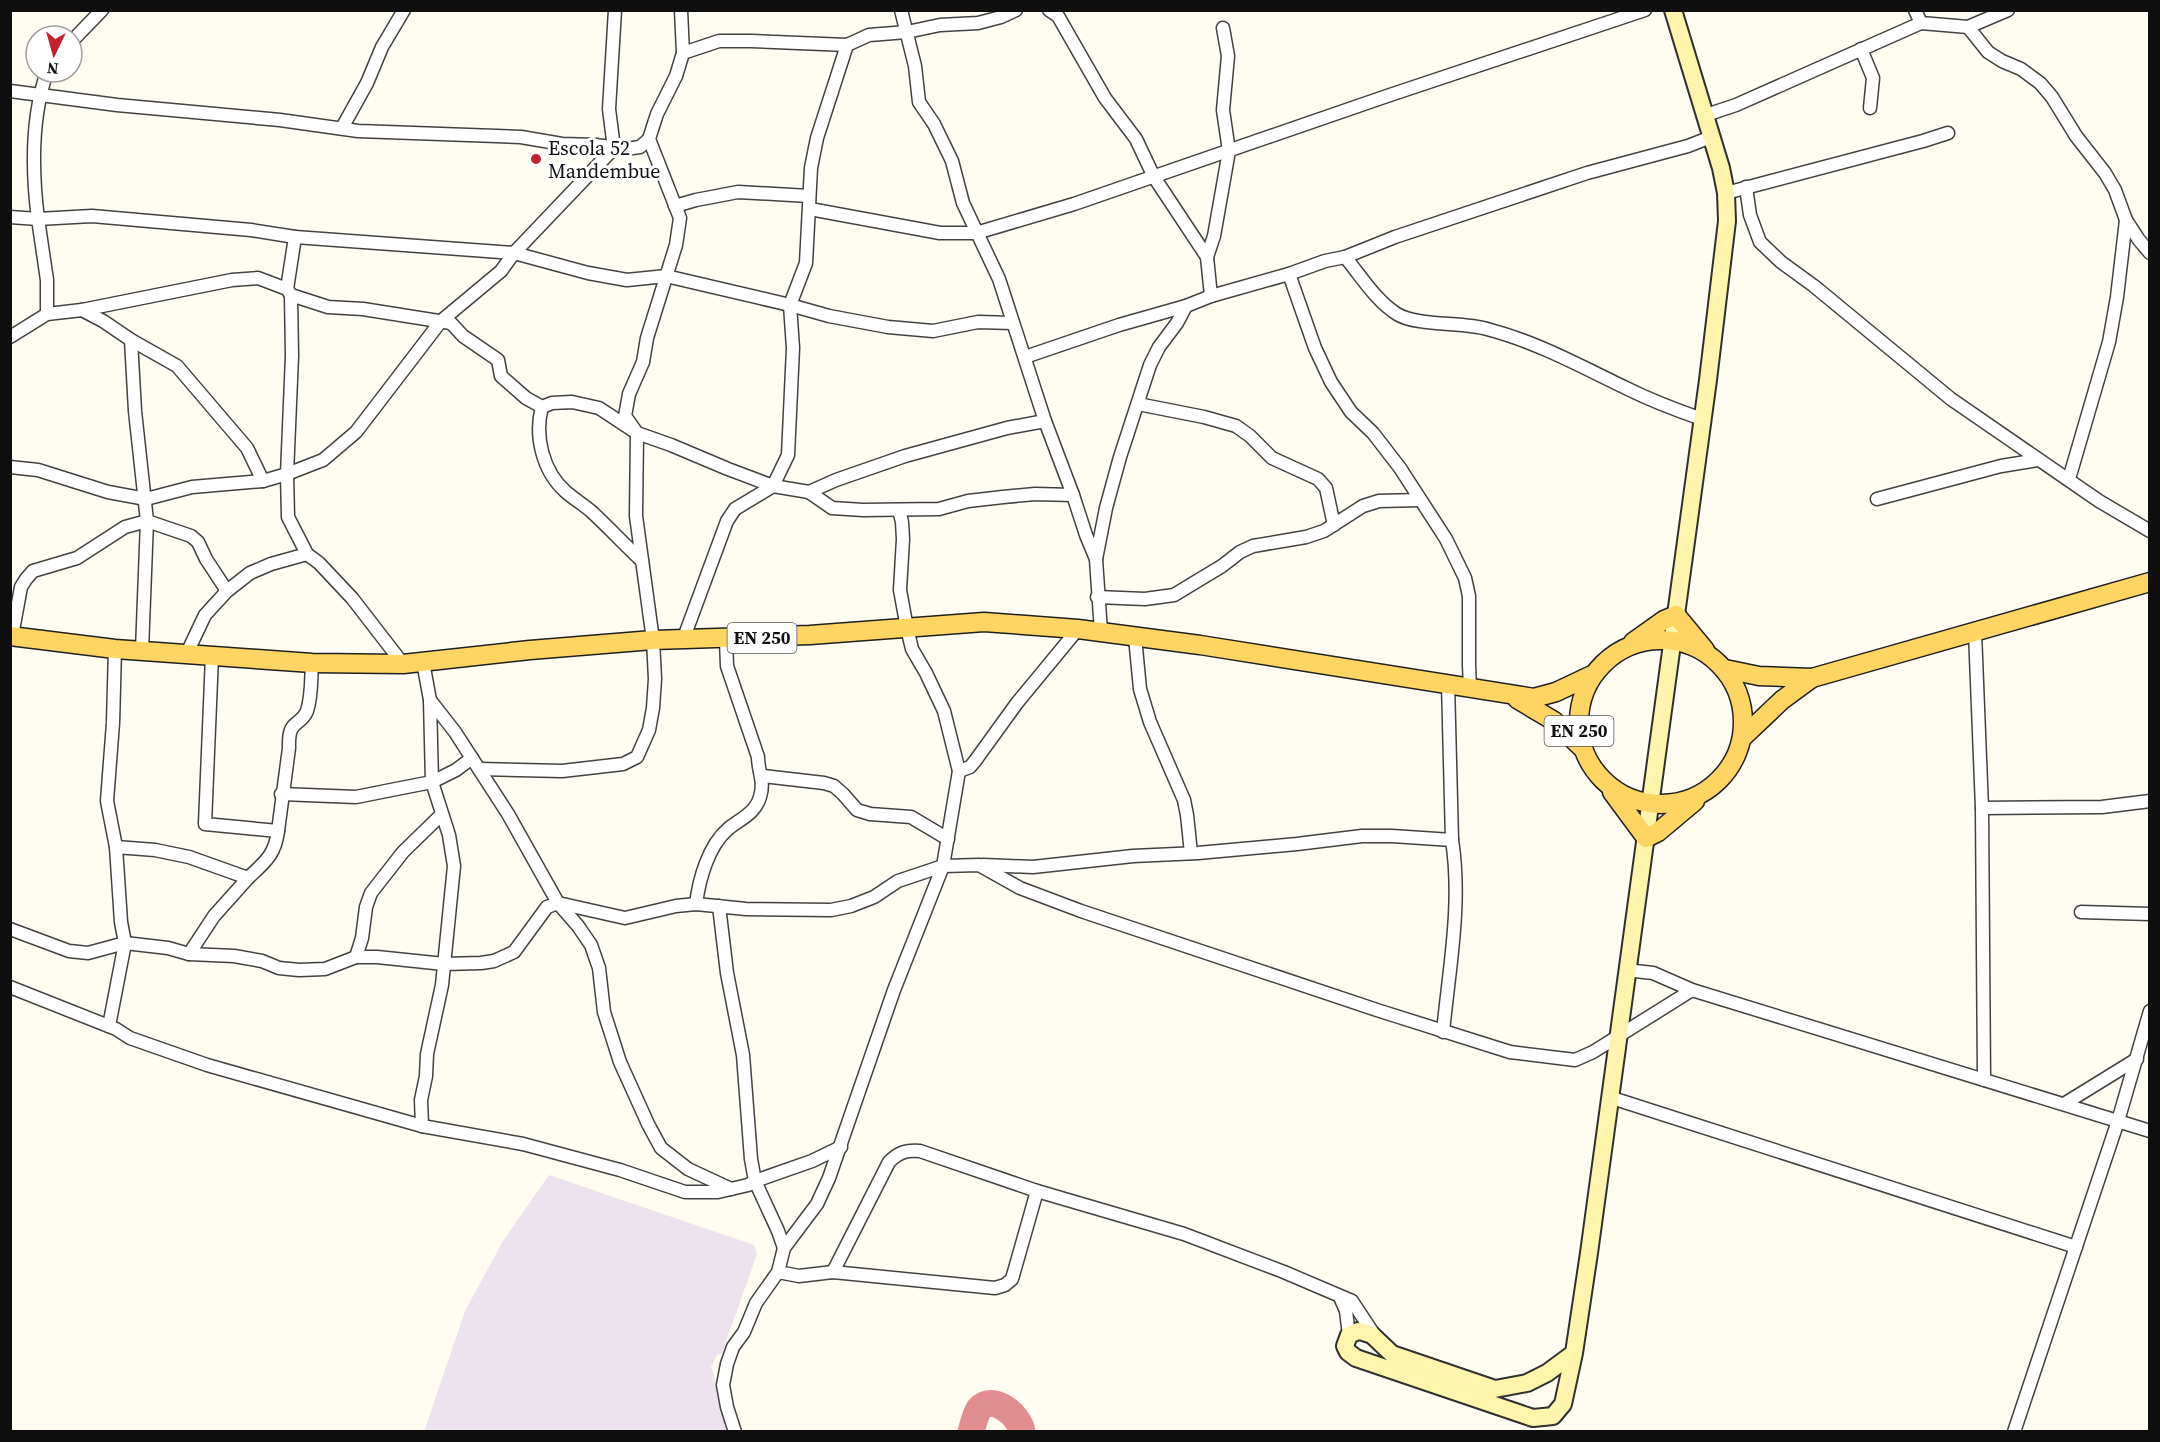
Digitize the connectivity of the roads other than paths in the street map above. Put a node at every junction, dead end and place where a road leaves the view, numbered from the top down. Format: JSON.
{"nodes":[{"id":1,"x":102,"y":10,"type":"edge"},
{"id":2,"x":404,"y":10,"type":"edge"},
{"id":3,"x":615,"y":10,"type":"edge"},
{"id":4,"x":681,"y":10,"type":"edge"},
{"id":5,"x":901,"y":10,"type":"edge"},
{"id":6,"x":1016,"y":10,"type":"edge"},
{"id":7,"x":1049,"y":10,"type":"edge"},
{"id":8,"x":1645,"y":10,"type":"edge"},
{"id":9,"x":1673,"y":10,"type":"edge"},
{"id":10,"x":1916,"y":10,"type":"edge"},
{"id":11,"x":2008,"y":10,"type":"edge"},
{"id":12,"x":1921,"y":23,"type":"junction"},
{"id":13,"x":1968,"y":27,"type":"junction"},
{"id":14,"x":1223,"y":28,"type":"dead end"},
{"id":15,"x":84,"y":29,"type":"edge"},
{"id":16,"x":908,"y":32,"type":"junction"},
{"id":17,"x":847,"y":45,"type":"junction"},
{"id":18,"x":1861,"y":49,"type":"junction"},
{"id":19,"x":683,"y":53,"type":"junction"},
{"id":20,"x":44,"y":84,"type":"edge"},
{"id":21,"x":10,"y":91,"type":"edge"},
{"id":22,"x":42,"y":95,"type":"junction"},
{"id":23,"x":1870,"y":108,"type":"dead end"},
{"id":24,"x":1706,"y":115,"type":"junction"},
{"id":25,"x":342,"y":128,"type":"junction"},
{"id":26,"x":1948,"y":133,"type":"dead end"},
{"id":27,"x":1712,"y":137,"type":"junction"},
{"id":28,"x":649,"y":139,"type":"junction"},
{"id":29,"x":614,"y":148,"type":"junction"},
{"id":30,"x":1229,"y":152,"type":"junction"},
{"id":31,"x":1154,"y":177,"type":"junction"},
{"id":32,"x":1746,"y":187,"type":"junction"},
{"id":33,"x":1726,"y":193,"type":"junction"},
{"id":34,"x":810,"y":202,"type":"junction"},
{"id":35,"x":675,"y":206,"type":"junction"},
{"id":36,"x":10,"y":217,"type":"edge"},
{"id":37,"x":38,"y":219,"type":"junction"},
{"id":38,"x":2126,"y":220,"type":"junction"},
{"id":39,"x":976,"y":233,"type":"junction"},
{"id":40,"x":295,"y":237,"type":"junction"},
{"id":41,"x":2144,"y":238,"type":"edge"},
{"id":42,"x":514,"y":253,"type":"junction"},
{"id":43,"x":2150,"y":253,"type":"edge"},
{"id":44,"x":1207,"y":257,"type":"junction"},
{"id":45,"x":1346,"y":257,"type":"junction"},
{"id":46,"x":1289,"y":274,"type":"junction"},
{"id":47,"x":666,"y":276,"type":"junction"},
{"id":48,"x":289,"y":292,"type":"junction"},
{"id":49,"x":1211,"y":296,"type":"junction"},
{"id":50,"x":790,"y":305,"type":"junction"},
{"id":51,"x":1186,"y":306,"type":"junction"},
{"id":52,"x":82,"y":310,"type":"junction"},
{"id":53,"x":47,"y":314,"type":"junction"},
{"id":54,"x":441,"y":321,"type":"junction"},
{"id":55,"x":1013,"y":323,"type":"junction"},
{"id":56,"x":10,"y":337,"type":"edge"},
{"id":57,"x":131,"y":340,"type":"junction"},
{"id":58,"x":1025,"y":357,"type":"junction"},
{"id":59,"x":1138,"y":404,"type":"junction"},
{"id":60,"x":542,"y":407,"type":"junction"},
{"id":61,"x":1702,"y":419,"type":"junction"},
{"id":62,"x":1045,"y":421,"type":"junction"},
{"id":63,"x":637,"y":433,"type":"junction"},
{"id":64,"x":2038,"y":460,"type":"junction"},
{"id":65,"x":10,"y":467,"type":"edge"},
{"id":66,"x":287,"y":474,"type":"junction"},
{"id":67,"x":2069,"y":479,"type":"junction"},
{"id":68,"x":263,"y":481,"type":"junction"},
{"id":69,"x":773,"y":486,"type":"junction"},
{"id":70,"x":809,"y":492,"type":"junction"},
{"id":71,"x":1073,"y":495,"type":"junction"},
{"id":72,"x":146,"y":499,"type":"junction"},
{"id":73,"x":1877,"y":499,"type":"dead end"},
{"id":74,"x":1420,"y":500,"type":"junction"},
{"id":75,"x":899,"y":510,"type":"junction"},
{"id":76,"x":147,"y":521,"type":"junction"},
{"id":77,"x":1334,"y":525,"type":"junction"},
{"id":78,"x":2150,"y":531,"type":"edge"},
{"id":79,"x":307,"y":554,"type":"junction"},
{"id":80,"x":1096,"y":559,"type":"junction"},
{"id":81,"x":642,"y":561,"type":"junction"},
{"id":82,"x":2150,"y":582,"type":"edge"},
{"id":83,"x":227,"y":591,"type":"junction"},
{"id":84,"x":1097,"y":597,"type":"junction"},
{"id":85,"x":1676,"y":615,"type":"junction"},
{"id":86,"x":907,"y":628,"type":"junction"},
{"id":87,"x":1078,"y":629,"type":"junction"},
{"id":88,"x":1101,"y":632,"type":"junction"},
{"id":89,"x":1975,"y":632,"type":"junction"},
{"id":90,"x":11,"y":636,"type":"edge"},
{"id":91,"x":1135,"y":637,"type":"junction"},
{"id":92,"x":726,"y":639,"type":"junction"},
{"id":93,"x":653,"y":640,"type":"junction"},
{"id":94,"x":683,"y":640,"type":"junction"},
{"id":95,"x":1672,"y":640,"type":"junction"},
{"id":96,"x":1627,"y":646,"type":"junction"},
{"id":97,"x":115,"y":649,"type":"junction"},
{"id":98,"x":142,"y":650,"type":"junction"},
{"id":99,"x":187,"y":653,"type":"junction"},
{"id":100,"x":212,"y":656,"type":"junction"},
{"id":101,"x":1710,"y":656,"type":"junction"},
{"id":102,"x":423,"y":662,"type":"junction"},
{"id":103,"x":312,"y":663,"type":"junction"},
{"id":104,"x":403,"y":664,"type":"junction"},
{"id":105,"x":1725,"y":669,"type":"junction"},
{"id":106,"x":1593,"y":675,"type":"junction"},
{"id":107,"x":1812,"y":678,"type":"junction"},
{"id":108,"x":1448,"y":683,"type":"junction"},
{"id":109,"x":1470,"y":688,"type":"junction"},
{"id":110,"x":1510,"y":694,"type":"junction"},
{"id":111,"x":430,"y":700,"type":"junction"},
{"id":112,"x":1742,"y":738,"type":"junction"},
{"id":113,"x":1581,"y":747,"type":"junction"},
{"id":114,"x":476,"y":763,"type":"junction"},
{"id":115,"x":959,"y":771,"type":"junction"},
{"id":116,"x":763,"y":776,"type":"junction"},
{"id":117,"x":432,"y":782,"type":"junction"},
{"id":118,"x":1607,"y":786,"type":"junction"},
{"id":119,"x":1710,"y":789,"type":"junction"},
{"id":120,"x":281,"y":794,"type":"junction"},
{"id":121,"x":2150,"y":801,"type":"edge"},
{"id":122,"x":1650,"y":804,"type":"junction"},
{"id":123,"x":1982,"y":808,"type":"junction"},
{"id":124,"x":441,"y":815,"type":"junction"},
{"id":125,"x":278,"y":831,"type":"junction"},
{"id":126,"x":1646,"y":838,"type":"junction"},
{"id":127,"x":948,"y":839,"type":"junction"},
{"id":128,"x":1452,"y":840,"type":"junction"},
{"id":129,"x":117,"y":847,"type":"junction"},
{"id":130,"x":1191,"y":854,"type":"junction"},
{"id":131,"x":979,"y":865,"type":"junction"},
{"id":132,"x":944,"y":866,"type":"junction"},
{"id":133,"x":248,"y":878,"type":"junction"},
{"id":134,"x":558,"y":903,"type":"junction"},
{"id":135,"x":696,"y":904,"type":"junction"},
{"id":136,"x":719,"y":906,"type":"junction"},
{"id":137,"x":2081,"y":912,"type":"dead end"},
{"id":138,"x":2150,"y":914,"type":"edge"},
{"id":139,"x":10,"y":929,"type":"edge"},
{"id":140,"x":125,"y":943,"type":"junction"},
{"id":141,"x":189,"y":954,"type":"junction"},
{"id":142,"x":356,"y":957,"type":"junction"},
{"id":143,"x":444,"y":964,"type":"junction"},
{"id":144,"x":1626,"y":970,"type":"junction"},
{"id":145,"x":10,"y":987,"type":"edge"},
{"id":146,"x":1692,"y":990,"type":"junction"},
{"id":147,"x":2150,"y":1011,"type":"edge"},
{"id":148,"x":109,"y":1026,"type":"junction"},
{"id":149,"x":1443,"y":1032,"type":"junction"},
{"id":150,"x":1617,"y":1036,"type":"junction"},
{"id":151,"x":2137,"y":1059,"type":"junction"},
{"id":152,"x":1984,"y":1080,"type":"junction"},
{"id":153,"x":1609,"y":1097,"type":"junction"},
{"id":154,"x":2064,"y":1104,"type":"junction"},
{"id":155,"x":2118,"y":1121,"type":"junction"},
{"id":156,"x":422,"y":1126,"type":"junction"},
{"id":157,"x":2150,"y":1131,"type":"edge"},
{"id":158,"x":841,"y":1147,"type":"junction"},
{"id":159,"x":755,"y":1180,"type":"junction"},
{"id":160,"x":731,"y":1189,"type":"junction"},
{"id":161,"x":1037,"y":1191,"type":"junction"},
{"id":162,"x":2076,"y":1247,"type":"junction"},
{"id":163,"x":784,"y":1248,"type":"junction"},
{"id":164,"x":778,"y":1272,"type":"junction"},
{"id":165,"x":833,"y":1272,"type":"junction"},
{"id":166,"x":1340,"y":1297,"type":"junction"},
{"id":167,"x":1349,"y":1335,"type":"junction"},
{"id":168,"x":1378,"y":1342,"type":"junction"},
{"id":169,"x":1574,"y":1353,"type":"junction"},
{"id":170,"x":735,"y":1431,"type":"edge"},
{"id":171,"x":2014,"y":1431,"type":"edge"}],
"edges":[{"from":1,"to":15,"type":"street"},
{"from":2,"to":25,"type":"street"},
{"from":3,"to":29,"type":"street"},
{"from":4,"to":19,"type":"street"},
{"from":5,"to":16,"type":"street"},
{"from":6,"to":16,"type":"street"},
{"from":7,"to":31,"type":"street"},
{"from":8,"to":30,"type":"street"},
{"from":9,"to":24,"type":"street"},
{"from":10,"to":12,"type":"street"},
{"from":11,"to":13,"type":"street"},
{"from":12,"to":13,"type":"street"},
{"from":12,"to":18,"type":"street"},
{"from":13,"to":38,"type":"street"},
{"from":14,"to":30,"type":"street"},
{"from":16,"to":17,"type":"street"},
{"from":16,"to":39,"type":"street"},
{"from":17,"to":19,"type":"street"},
{"from":17,"to":34,"type":"street"},
{"from":18,"to":23,"type":"street"},
{"from":18,"to":24,"type":"street"},
{"from":19,"to":28,"type":"street"},
{"from":20,"to":22,"type":"street"},
{"from":21,"to":22,"type":"street"},
{"from":22,"to":25,"type":"street"},
{"from":22,"to":37,"type":"street"},
{"from":24,"to":27,"type":"street"},
{"from":25,"to":29,"type":"street"},
{"from":26,"to":32,"type":"street"},
{"from":27,"to":33,"type":"street"},
{"from":27,"to":45,"type":"street"},
{"from":28,"to":29,"type":"street"},
{"from":28,"to":35,"type":"street"},
{"from":29,"to":42,"type":"street"},
{"from":30,"to":31,"type":"street"},
{"from":30,"to":44,"type":"street"},
{"from":31,"to":39,"type":"street"},
{"from":31,"to":44,"type":"street"},
{"from":32,"to":33,"type":"street"},
{"from":32,"to":64,"type":"street"},
{"from":33,"to":61,"type":"street"},
{"from":34,"to":35,"type":"street"},
{"from":34,"to":39,"type":"street"},
{"from":34,"to":50,"type":"street"},
{"from":35,"to":47,"type":"street"},
{"from":36,"to":37,"type":"street"},
{"from":37,"to":40,"type":"street"},
{"from":37,"to":53,"type":"street"},
{"from":38,"to":41,"type":"street"},
{"from":38,"to":67,"type":"street"},
{"from":39,"to":55,"type":"street"},
{"from":40,"to":42,"type":"street"},
{"from":40,"to":48,"type":"street"},
{"from":41,"to":43,"type":"street"},
{"from":42,"to":47,"type":"street"},
{"from":42,"to":54,"type":"street"},
{"from":44,"to":49,"type":"street"},
{"from":45,"to":46,"type":"street"},
{"from":45,"to":61,"type":"street"},
{"from":46,"to":49,"type":"street"},
{"from":46,"to":74,"type":"street"},
{"from":47,"to":50,"type":"street"},
{"from":47,"to":63,"type":"street"},
{"from":48,"to":52,"type":"street"},
{"from":48,"to":54,"type":"street"},
{"from":48,"to":66,"type":"street"},
{"from":49,"to":51,"type":"street"},
{"from":50,"to":55,"type":"street"},
{"from":50,"to":69,"type":"street"},
{"from":51,"to":58,"type":"street"},
{"from":51,"to":59,"type":"street"},
{"from":52,"to":53,"type":"street"},
{"from":52,"to":57,"type":"street"},
{"from":53,"to":56,"type":"street"},
{"from":54,"to":60,"type":"street"},
{"from":54,"to":66,"type":"street"},
{"from":55,"to":58,"type":"street"},
{"from":57,"to":68,"type":"street"},
{"from":57,"to":72,"type":"street"},
{"from":58,"to":62,"type":"street"},
{"from":59,"to":77,"type":"street"},
{"from":59,"to":80,"type":"street"},
{"from":60,"to":63,"type":"street"},
{"from":60,"to":81,"type":"street"},
{"from":61,"to":85,"type":"street"},
{"from":62,"to":70,"type":"street"},
{"from":62,"to":71,"type":"street"},
{"from":63,"to":69,"type":"street"},
{"from":63,"to":81,"type":"street"},
{"from":64,"to":67,"type":"street"},
{"from":64,"to":73,"type":"street"},
{"from":65,"to":72,"type":"street"},
{"from":66,"to":68,"type":"street"},
{"from":66,"to":79,"type":"street"},
{"from":67,"to":78,"type":"street"},
{"from":68,"to":72,"type":"street"},
{"from":69,"to":70,"type":"street"},
{"from":69,"to":94,"type":"street"},
{"from":70,"to":75,"type":"street"},
{"from":71,"to":75,"type":"street"},
{"from":71,"to":80,"type":"street"},
{"from":72,"to":76,"type":"street"},
{"from":74,"to":77,"type":"street"},
{"from":74,"to":109,"type":"street"},
{"from":75,"to":86,"type":"street"},
{"from":76,"to":83,"type":"street"},
{"from":76,"to":90,"type":"street"},
{"from":76,"to":98,"type":"street"},
{"from":77,"to":84,"type":"street"},
{"from":79,"to":83,"type":"street"},
{"from":79,"to":104,"type":"street"},
{"from":80,"to":84,"type":"street"},
{"from":81,"to":93,"type":"street"},
{"from":82,"to":89,"type":"main road","number":"EN 250"},
{"from":83,"to":99,"type":"street"},
{"from":84,"to":88,"type":"street"},
{"from":85,"to":95,"type":"street"},
{"from":85,"to":96,"type":"main road"},
{"from":85,"to":101,"type":"main road"},
{"from":86,"to":87,"type":"main road","number":"EN 250"},
{"from":86,"to":92,"type":"main road","number":"EN 250"},
{"from":86,"to":115,"type":"street"},
{"from":87,"to":88,"type":"main road","number":"EN 250"},
{"from":87,"to":115,"type":"street"},
{"from":88,"to":91,"type":"main road","number":"EN 250"},
{"from":89,"to":107,"type":"main road","number":"EN 250"},
{"from":89,"to":123,"type":"street"},
{"from":90,"to":97,"type":"main road","number":"EN 250"},
{"from":91,"to":108,"type":"main road","number":"EN 250"},
{"from":91,"to":130,"type":"street"},
{"from":92,"to":94,"type":"main road","number":"EN 250"},
{"from":92,"to":116,"type":"street"},
{"from":93,"to":94,"type":"main road","number":"EN 250"},
{"from":93,"to":102,"type":"main road","number":"EN 250"},
{"from":93,"to":114,"type":"street"},
{"from":95,"to":96,"type":"main road","number":"EN 250"},
{"from":95,"to":101,"type":"main road","number":"EN 250"},
{"from":95,"to":122,"type":"street"},
{"from":96,"to":106,"type":"main road","number":"EN 250"},
{"from":97,"to":98,"type":"main road","number":"EN 250"},
{"from":97,"to":129,"type":"street"},
{"from":98,"to":99,"type":"main road","number":"EN 250"},
{"from":99,"to":100,"type":"main road","number":"EN 250"},
{"from":100,"to":103,"type":"main road","number":"EN 250"},
{"from":100,"to":125,"type":"street"},
{"from":101,"to":105,"type":"main road","number":"EN 250"},
{"from":102,"to":104,"type":"main road","number":"EN 250"},
{"from":102,"to":111,"type":"street"},
{"from":103,"to":104,"type":"main road","number":"EN 250"},
{"from":103,"to":120,"type":"street"},
{"from":105,"to":107,"type":"main road","number":"EN 250"},
{"from":105,"to":112,"type":"main road","number":"EN 250"},
{"from":106,"to":110,"type":"main road","number":"EN 250"},
{"from":106,"to":113,"type":"main road","number":"EN 250"},
{"from":107,"to":112,"type":"main road","number":"EN 250"},
{"from":108,"to":109,"type":"main road","number":"EN 250"},
{"from":108,"to":128,"type":"street"},
{"from":109,"to":110,"type":"main road","number":"EN 250"},
{"from":110,"to":113,"type":"main road","number":"EN 250"},
{"from":111,"to":114,"type":"street"},
{"from":111,"to":117,"type":"street"},
{"from":112,"to":119,"type":"main road","number":"EN 250"},
{"from":113,"to":118,"type":"main road","number":"EN 250"},
{"from":114,"to":117,"type":"street"},
{"from":114,"to":134,"type":"street"},
{"from":115,"to":127,"type":"street"},
{"from":116,"to":127,"type":"street"},
{"from":116,"to":135,"type":"street"},
{"from":117,"to":120,"type":"street"},
{"from":117,"to":124,"type":"street"},
{"from":118,"to":122,"type":"main road","number":"EN 250"},
{"from":118,"to":126,"type":"main road"},
{"from":119,"to":122,"type":"main road","number":"EN 250"},
{"from":119,"to":126,"type":"main road"},
{"from":120,"to":125,"type":"street"},
{"from":121,"to":123,"type":"street"},
{"from":122,"to":126,"type":"street"},
{"from":123,"to":152,"type":"street"},
{"from":124,"to":142,"type":"street"},
{"from":124,"to":143,"type":"street"},
{"from":125,"to":133,"type":"street"},
{"from":126,"to":144,"type":"street"},
{"from":127,"to":132,"type":"street"},
{"from":128,"to":130,"type":"street"},
{"from":128,"to":149,"type":"street"},
{"from":129,"to":133,"type":"street"},
{"from":129,"to":140,"type":"street"},
{"from":130,"to":131,"type":"street"},
{"from":131,"to":132,"type":"street"},
{"from":131,"to":149,"type":"street"},
{"from":132,"to":136,"type":"street"},
{"from":132,"to":158,"type":"street"},
{"from":133,"to":141,"type":"street"},
{"from":134,"to":135,"type":"street"},
{"from":134,"to":143,"type":"street"},
{"from":134,"to":160,"type":"street"},
{"from":135,"to":136,"type":"street"},
{"from":136,"to":159,"type":"street"},
{"from":137,"to":138,"type":"street"},
{"from":139,"to":140,"type":"street"},
{"from":140,"to":141,"type":"street"},
{"from":140,"to":148,"type":"street"},
{"from":141,"to":142,"type":"street"},
{"from":142,"to":143,"type":"street"},
{"from":143,"to":156,"type":"street"},
{"from":144,"to":146,"type":"street"},
{"from":144,"to":150,"type":"street"},
{"from":145,"to":148,"type":"street"},
{"from":146,"to":150,"type":"street"},
{"from":146,"to":152,"type":"street"},
{"from":147,"to":151,"type":"street"},
{"from":148,"to":156,"type":"street"},
{"from":149,"to":150,"type":"street"},
{"from":150,"to":153,"type":"street"},
{"from":151,"to":154,"type":"street"},
{"from":151,"to":155,"type":"street"},
{"from":152,"to":154,"type":"street"},
{"from":153,"to":162,"type":"street"},
{"from":153,"to":169,"type":"street"},
{"from":154,"to":155,"type":"street"},
{"from":155,"to":157,"type":"street"},
{"from":155,"to":162,"type":"street"},
{"from":156,"to":160,"type":"street"},
{"from":158,"to":159,"type":"street"},
{"from":158,"to":163,"type":"street"},
{"from":159,"to":160,"type":"street"},
{"from":159,"to":163,"type":"street"},
{"from":161,"to":165,"type":"street"},
{"from":161,"to":165,"type":"street"},
{"from":161,"to":166,"type":"street"},
{"from":162,"to":171,"type":"street"},
{"from":163,"to":164,"type":"street"},
{"from":164,"to":165,"type":"street"},
{"from":164,"to":170,"type":"street"},
{"from":166,"to":167,"type":"street"},
{"from":166,"to":168,"type":"street"},
{"from":167,"to":168,"type":"street"},
{"from":167,"to":169,"type":"street"},
{"from":168,"to":169,"type":"street"}]}
